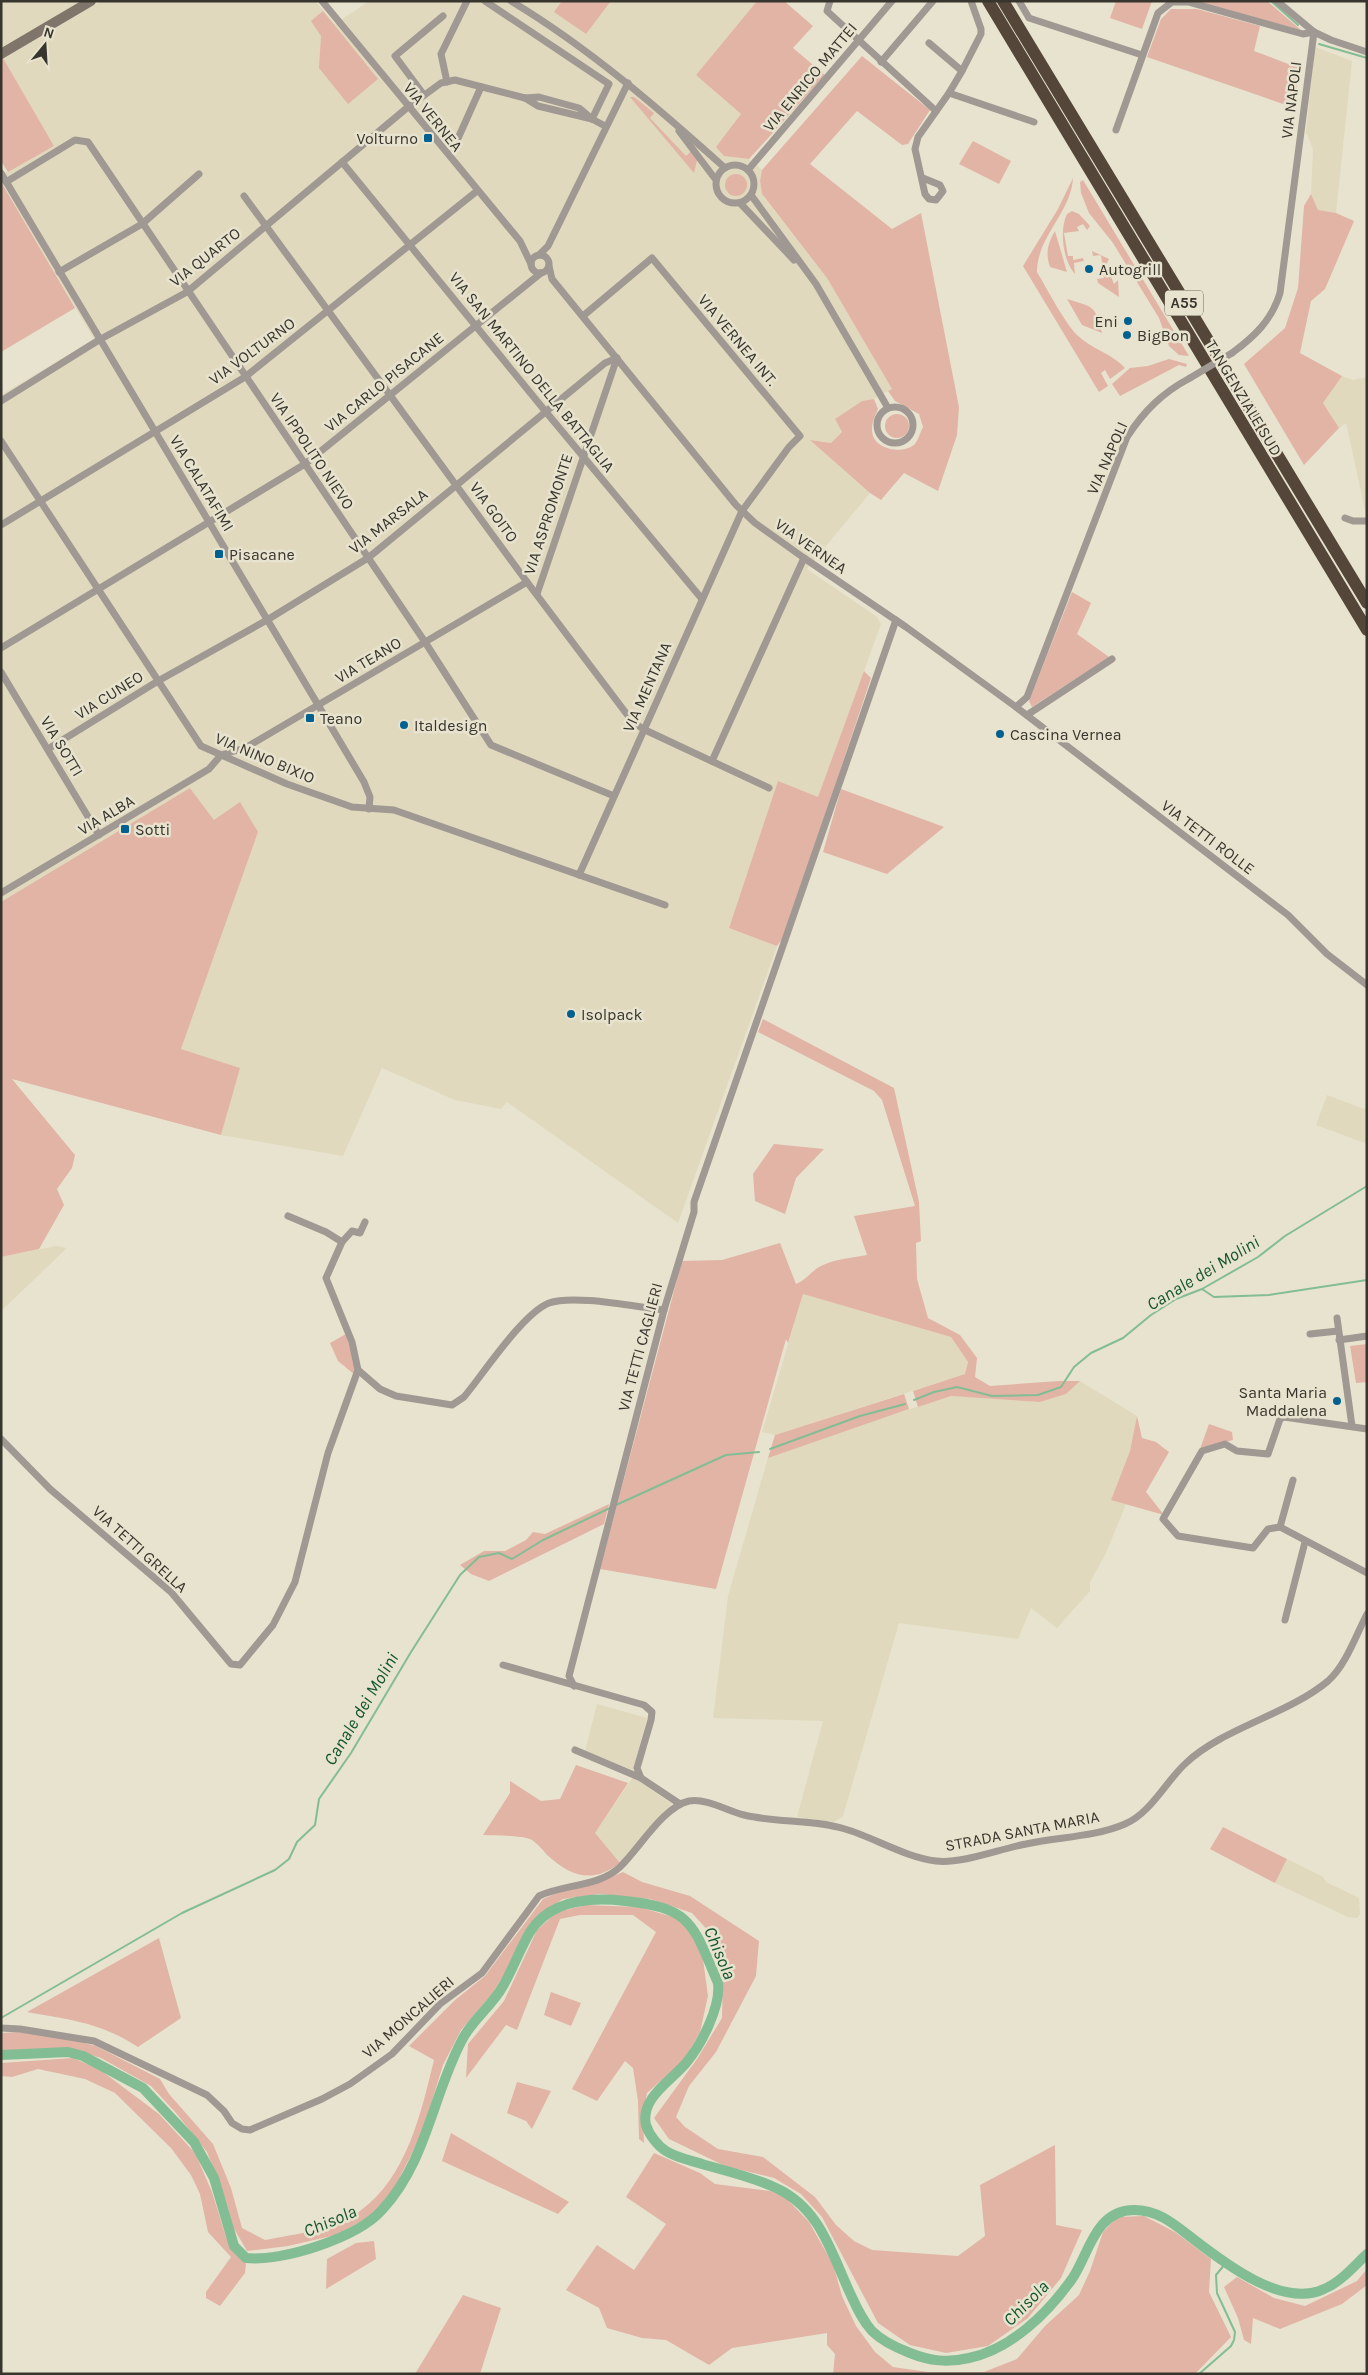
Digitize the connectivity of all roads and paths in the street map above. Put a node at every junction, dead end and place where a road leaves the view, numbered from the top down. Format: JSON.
{"nodes":[{"id":1,"x":91,"y":1,"type":"edge"},
{"id":2,"x":322,"y":1,"type":"edge"},
{"id":3,"x":467,"y":1,"type":"edge"},
{"id":4,"x":485,"y":1,"type":"edge"},
{"id":5,"x":511,"y":1,"type":"edge"},
{"id":6,"x":830,"y":1,"type":"edge"},
{"id":7,"x":892,"y":1,"type":"edge"},
{"id":8,"x":933,"y":1,"type":"edge"},
{"id":9,"x":971,"y":1,"type":"edge"},
{"id":10,"x":988,"y":1,"type":"edge"},
{"id":11,"x":1003,"y":1,"type":"edge"},
{"id":12,"x":1019,"y":1,"type":"edge"},
{"id":13,"x":1277,"y":1,"type":"edge"},
{"id":14,"x":443,"y":16,"type":"dead end"},
{"id":15,"x":1314,"y":32,"type":"junction"},
{"id":16,"x":858,"y":41,"type":"junction"},
{"id":17,"x":929,"y":43,"type":"dead end"},
{"id":18,"x":1367,"y":52,"type":"edge"},
{"id":19,"x":1,"y":54,"type":"edge"},
{"id":20,"x":1142,"y":55,"type":"junction"},
{"id":21,"x":882,"y":62,"type":"junction"},
{"id":22,"x":962,"y":71,"type":"junction"},
{"id":23,"x":447,"y":82,"type":"junction"},
{"id":24,"x":628,"y":83,"type":"junction"},
{"id":25,"x":480,"y":87,"type":"junction"},
{"id":26,"x":949,"y":94,"type":"junction"},
{"id":27,"x":424,"y":95,"type":"junction"},
{"id":28,"x":408,"y":107,"type":"junction"},
{"id":29,"x":936,"y":111,"type":"junction"},
{"id":30,"x":668,"y":117,"type":"junction"},
{"id":31,"x":592,"y":119,"type":"junction"},
{"id":32,"x":1034,"y":122,"type":"dead end"},
{"id":33,"x":605,"y":126,"type":"junction"},
{"id":34,"x":1116,"y":130,"type":"dead end"},
{"id":35,"x":455,"y":145,"type":"dead end"},
{"id":36,"x":342,"y":162,"type":"junction"},
{"id":37,"x":724,"y":168,"type":"junction"},
{"id":38,"x":748,"y":170,"type":"junction"},
{"id":39,"x":1,"y":173,"type":"edge"},
{"id":40,"x":199,"y":174,"type":"dead end"},
{"id":41,"x":923,"y":178,"type":"dead end"},
{"id":42,"x":716,"y":180,"type":"junction"},
{"id":43,"x":6,"y":182,"type":"junction"},
{"id":44,"x":477,"y":191,"type":"junction"},
{"id":45,"x":750,"y":195,"type":"junction"},
{"id":46,"x":244,"y":196,"type":"dead end"},
{"id":47,"x":740,"y":202,"type":"junction"},
{"id":48,"x":142,"y":224,"type":"junction"},
{"id":49,"x":266,"y":226,"type":"junction"},
{"id":50,"x":410,"y":244,"type":"junction"},
{"id":51,"x":548,"y":246,"type":"junction"},
{"id":52,"x":525,"y":248,"type":"junction"},
{"id":53,"x":539,"y":255,"type":"junction"},
{"id":54,"x":548,"y":262,"type":"junction"},
{"id":55,"x":537,"y":270,"type":"junction"},
{"id":56,"x":59,"y":272,"type":"junction"},
{"id":57,"x":552,"y":279,"type":"junction"},
{"id":58,"x":816,"y":284,"type":"junction"},
{"id":59,"x":187,"y":292,"type":"junction"},
{"id":60,"x":328,"y":310,"type":"junction"},
{"id":61,"x":583,"y":316,"type":"junction"},
{"id":62,"x":475,"y":326,"type":"junction"},
{"id":63,"x":99,"y":340,"type":"junction"},
{"id":64,"x":617,"y":358,"type":"junction"},
{"id":65,"x":598,"y":369,"type":"junction"},
{"id":66,"x":246,"y":377,"type":"junction"},
{"id":67,"x":608,"y":377,"type":"junction"},
{"id":68,"x":390,"y":395,"type":"junction"},
{"id":69,"x":1,"y":402,"type":"edge"},
{"id":70,"x":888,"y":408,"type":"junction"},
{"id":71,"x":546,"y":412,"type":"junction"},
{"id":72,"x":155,"y":432,"type":"junction"},
{"id":73,"x":1,"y":441,"type":"edge"},
{"id":74,"x":582,"y":455,"type":"junction"},
{"id":75,"x":305,"y":464,"type":"junction"},
{"id":76,"x":457,"y":485,"type":"junction"},
{"id":77,"x":40,"y":502,"type":"junction"},
{"id":78,"x":742,"y":511,"type":"junction"},
{"id":79,"x":1345,"y":518,"type":"dead end"},
{"id":80,"x":208,"y":520,"type":"junction"},
{"id":81,"x":1367,"y":521,"type":"edge"},
{"id":82,"x":1,"y":525,"type":"edge"},
{"id":83,"x":368,"y":558,"type":"junction"},
{"id":84,"x":804,"y":558,"type":"junction"},
{"id":85,"x":527,"y":582,"type":"junction"},
{"id":86,"x":96,"y":589,"type":"junction"},
{"id":87,"x":537,"y":594,"type":"junction"},
{"id":88,"x":702,"y":599,"type":"junction"},
{"id":89,"x":1367,"y":604,"type":"edge"},
{"id":90,"x":267,"y":620,"type":"junction"},
{"id":91,"x":896,"y":620,"type":"junction"},
{"id":92,"x":1367,"y":630,"type":"edge"},
{"id":93,"x":425,"y":642,"type":"junction"},
{"id":94,"x":1,"y":648,"type":"edge"},
{"id":95,"x":1112,"y":659,"type":"dead end"},
{"id":96,"x":1,"y":672,"type":"edge"},
{"id":97,"x":158,"y":681,"type":"junction"},
{"id":98,"x":317,"y":706,"type":"junction"},
{"id":99,"x":1016,"y":707,"type":"junction"},
{"id":100,"x":1027,"y":716,"type":"junction"},
{"id":101,"x":643,"y":729,"type":"junction"},
{"id":102,"x":48,"y":749,"type":"junction"},
{"id":103,"x":221,"y":755,"type":"junction"},
{"id":104,"x":712,"y":761,"type":"junction"},
{"id":105,"x":769,"y":788,"type":"dead end"},
{"id":106,"x":614,"y":796,"type":"junction"},
{"id":107,"x":369,"y":809,"type":"junction"},
{"id":108,"x":99,"y":835,"type":"junction"},
{"id":109,"x":580,"y":875,"type":"junction"},
{"id":110,"x":1,"y":893,"type":"edge"},
{"id":111,"x":665,"y":906,"type":"dead end"},
{"id":112,"x":1367,"y":985,"type":"edge"},
{"id":113,"x":288,"y":1216,"type":"dead end"},
{"id":114,"x":365,"y":1222,"type":"dead end"},
{"id":115,"x":342,"y":1242,"type":"junction"},
{"id":116,"x":664,"y":1310,"type":"junction"},
{"id":117,"x":1337,"y":1318,"type":"dead end"},
{"id":118,"x":1338,"y":1331,"type":"junction"},
{"id":119,"x":1310,"y":1334,"type":"dead end"},
{"id":120,"x":1367,"y":1336,"type":"edge"},
{"id":121,"x":1339,"y":1340,"type":"junction"},
{"id":122,"x":358,"y":1370,"type":"junction"},
{"id":123,"x":1352,"y":1426,"type":"junction"},
{"id":124,"x":1367,"y":1429,"type":"edge"},
{"id":125,"x":1,"y":1439,"type":"edge"},
{"id":126,"x":1293,"y":1480,"type":"dead end"},
{"id":127,"x":1280,"y":1527,"type":"junction"},
{"id":128,"x":1305,"y":1542,"type":"junction"},
{"id":129,"x":1367,"y":1573,"type":"edge"},
{"id":130,"x":1367,"y":1614,"type":"edge"},
{"id":131,"x":1285,"y":1620,"type":"dead end"},
{"id":132,"x":502,"y":1665,"type":"dead end"},
{"id":133,"x":574,"y":1686,"type":"junction"},
{"id":134,"x":575,"y":1750,"type":"dead end"},
{"id":135,"x":641,"y":1778,"type":"junction"},
{"id":136,"x":680,"y":1804,"type":"junction"},
{"id":137,"x":1,"y":2028,"type":"edge"}],
"edges":[{"from":1,"to":19,"type":"main road"},
{"from":2,"to":28,"type":"street","name":"VIA VERNEA"},
{"from":3,"to":23,"type":"street"},
{"from":4,"to":31,"type":"street"},
{"from":5,"to":24,"type":"street"},
{"from":6,"to":16,"type":"street"},
{"from":7,"to":16,"type":"street","name":"VIA ENRICO MATTEI"},
{"from":8,"to":21,"type":"street"},
{"from":9,"to":22,"type":"street"},
{"from":10,"to":92,"type":"highway","name":"TANGENZIALE SUD","number":"A55"},
{"from":11,"to":89,"type":"highway","name":"TANGENZIALE SUD","number":"A55"},
{"from":12,"to":20,"type":"street"},
{"from":13,"to":15,"type":"street"},
{"from":14,"to":27,"type":"street"},
{"from":15,"to":18,"type":"street"},
{"from":15,"to":20,"type":"street"},
{"from":15,"to":99,"type":"street","name":"VIA NAPOLI","bridge":true},
{"from":16,"to":21,"type":"street"},
{"from":16,"to":38,"type":"street","name":"VIA ENRICO MATTEI"},
{"from":17,"to":22,"type":"street"},
{"from":20,"to":34,"type":"street"},
{"from":21,"to":29,"type":"street"},
{"from":22,"to":26,"type":"street"},
{"from":23,"to":25,"type":"street"},
{"from":23,"to":27,"type":"street","name":"VIA QUARTO"},
{"from":24,"to":30,"type":"street"},
{"from":24,"to":33,"type":"street"},
{"from":25,"to":31,"type":"street"},
{"from":25,"to":35,"type":"street"},
{"from":26,"to":29,"type":"street"},
{"from":26,"to":32,"type":"street"},
{"from":27,"to":28,"type":"street","name":"VIA QUARTO"},
{"from":28,"to":36,"type":"street","name":"VIA QUARTO"},
{"from":28,"to":44,"type":"street","name":"VIA VERNEA"},
{"from":29,"to":41,"type":"street"},
{"from":30,"to":37,"type":"street"},
{"from":30,"to":42,"type":"street"},
{"from":31,"to":33,"type":"street"},
{"from":33,"to":51,"type":"street"},
{"from":36,"to":49,"type":"street","name":"VIA QUARTO"},
{"from":36,"to":50,"type":"street","name":"VIA SAN MARTINO DELLA BATTAGLIA"},
{"from":37,"to":38,"type":"street"},
{"from":37,"to":42,"type":"street"},
{"from":38,"to":45,"type":"street"},
{"from":39,"to":43,"type":"street","name":"VIA CALATAFIMI"},
{"from":40,"to":48,"type":"street"},
{"from":42,"to":47,"type":"street"},
{"from":43,"to":48,"type":"street","name":"VIA IPPOLITO NIEVO"},
{"from":43,"to":56,"type":"street","name":"VIA CALATAFIMI"},
{"from":44,"to":50,"type":"street","name":"VIA VOLTURNO"},
{"from":44,"to":52,"type":"street","name":"VIA VERNEA"},
{"from":45,"to":47,"type":"street"},
{"from":45,"to":58,"type":"street"},
{"from":46,"to":49,"type":"street","name":"VIA GOITO"},
{"from":47,"to":58,"type":"street"},
{"from":48,"to":56,"type":"street"},
{"from":48,"to":59,"type":"street","name":"VIA IPPOLITO NIEVO"},
{"from":49,"to":59,"type":"street","name":"VIA QUARTO"},
{"from":49,"to":60,"type":"street","name":"VIA GOITO"},
{"from":50,"to":60,"type":"street","name":"VIA VOLTURNO"},
{"from":50,"to":62,"type":"street","name":"VIA SAN MARTINO DELLA BATTAGLIA"},
{"from":51,"to":53,"type":"street"},
{"from":51,"to":54,"type":"street"},
{"from":52,"to":53,"type":"street"},
{"from":52,"to":55,"type":"street"},
{"from":53,"to":54,"type":"street"},
{"from":53,"to":55,"type":"street"},
{"from":54,"to":55,"type":"street"},
{"from":54,"to":57,"type":"street"},
{"from":55,"to":57,"type":"street"},
{"from":55,"to":62,"type":"street","name":"VIA CARLO PISACANE"},
{"from":56,"to":63,"type":"street","name":"VIA CALATAFIMI"},
{"from":57,"to":61,"type":"street","name":"VIA VERNEA"},
{"from":58,"to":70,"type":"street"},
{"from":59,"to":63,"type":"street","name":"VIA QUARTO"},
{"from":59,"to":66,"type":"street","name":"VIA IPPOLITO NIEVO"},
{"from":60,"to":66,"type":"street","name":"VIA VOLTURNO"},
{"from":60,"to":68,"type":"street","name":"VIA GOITO"},
{"from":61,"to":64,"type":"street","name":"VIA VERNEA"},
{"from":61,"to":78,"type":"street","name":"VIA VERNEA INT."},
{"from":62,"to":68,"type":"street","name":"VIA CARLO PISACANE"},
{"from":62,"to":71,"type":"street","name":"VIA SAN MARTINO DELLA BATTAGLIA"},
{"from":63,"to":69,"type":"street","name":"VIA QUARTO"},
{"from":63,"to":72,"type":"street","name":"VIA CALATAFIMI"},
{"from":64,"to":65,"type":"street","name":"VIA MARSALA"},
{"from":64,"to":67,"type":"street","name":"VIA ASPROMONTE"},
{"from":64,"to":78,"type":"street","name":"VIA VERNEA"},
{"from":65,"to":67,"type":"street"},
{"from":65,"to":71,"type":"street","name":"VIA MARSALA"},
{"from":66,"to":72,"type":"street","name":"VIA VOLTURNO"},
{"from":66,"to":75,"type":"street","name":"VIA IPPOLITO NIEVO"},
{"from":67,"to":74,"type":"street","name":"VIA ASPROMONTE"},
{"from":68,"to":75,"type":"street","name":"VIA CARLO PISACANE"},
{"from":68,"to":76,"type":"street","name":"VIA GOITO"},
{"from":70,"to":70,"type":"street"},
{"from":71,"to":74,"type":"street","name":"VIA SAN MARTINO DELLA BATTAGLIA"},
{"from":71,"to":76,"type":"street","name":"VIA MARSALA"},
{"from":72,"to":77,"type":"street","name":"VIA VOLTURNO"},
{"from":72,"to":80,"type":"street","name":"VIA CALATAFIMI"},
{"from":73,"to":77,"type":"street","name":"VIA NINO BIXIO"},
{"from":74,"to":87,"type":"street","name":"VIA ASPROMONTE"},
{"from":74,"to":88,"type":"street","name":"VIA SAN MARTINO DELLA BATTAGLIA"},
{"from":75,"to":80,"type":"street","name":"VIA CARLO PISACANE"},
{"from":75,"to":83,"type":"street","name":"VIA IPPOLITO NIEVO"},
{"from":76,"to":83,"type":"street","name":"VIA MARSALA"},
{"from":76,"to":85,"type":"street","name":"VIA GOITO"},
{"from":77,"to":82,"type":"street","name":"VIA VOLTURNO"},
{"from":77,"to":86,"type":"street","name":"VIA NINO BIXIO"},
{"from":78,"to":84,"type":"street","name":"VIA VERNEA"},
{"from":78,"to":88,"type":"street","name":"VIA MENTANA"},
{"from":79,"to":81,"type":"street"},
{"from":80,"to":86,"type":"street","name":"VIA CARLO PISACANE"},
{"from":80,"to":90,"type":"street","name":"VIA CALATAFIMI"},
{"from":83,"to":90,"type":"street","name":"VIA MARSALA"},
{"from":83,"to":93,"type":"street","name":"VIA IPPOLITO NIEVO"},
{"from":84,"to":91,"type":"street","name":"VIA VERNEA"},
{"from":84,"to":104,"type":"street"},
{"from":85,"to":87,"type":"street","name":"VIA GOITO"},
{"from":85,"to":93,"type":"street","name":"VIA TEANO"},
{"from":86,"to":94,"type":"street","name":"VIA CARLO PISACANE"},
{"from":86,"to":97,"type":"street","name":"VIA NINO BIXIO"},
{"from":87,"to":101,"type":"street","name":"VIA GOITO"},
{"from":88,"to":101,"type":"street","name":"VIA MENTANA"},
{"from":90,"to":97,"type":"street","name":"VIA MARSALA"},
{"from":90,"to":98,"type":"street","name":"VIA CALATAFIMI"},
{"from":91,"to":99,"type":"street","name":"VIA VERNEA"},
{"from":91,"to":116,"type":"street","name":"VIA TETTI CAGLIERI"},
{"from":93,"to":98,"type":"street","name":"VIA TEANO"},
{"from":93,"to":106,"type":"street","name":"VIA IPPOLITO NIEVO"},
{"from":95,"to":100,"type":"street"},
{"from":96,"to":102,"type":"street","name":"VIA SOTTI"},
{"from":97,"to":102,"type":"street","name":"VIA CUNEO"},
{"from":97,"to":103,"type":"street","name":"VIA NINO BIXIO"},
{"from":98,"to":103,"type":"street","name":"VIA TEANO"},
{"from":98,"to":107,"type":"street","name":"VIA CALATAFIMI"},
{"from":99,"to":100,"type":"street","name":"VIA VERNEA"},
{"from":100,"to":112,"type":"street","name":"VIA TETTI ROLLE"},
{"from":101,"to":104,"type":"street","name":"VIA GOITO"},
{"from":101,"to":106,"type":"street","name":"VIA MENTANA"},
{"from":102,"to":108,"type":"street","name":"VIA SOTTI"},
{"from":103,"to":107,"type":"street","name":"VIA NINO BIXIO"},
{"from":103,"to":108,"type":"street","name":"VIA ALBA"},
{"from":104,"to":105,"type":"street","name":"VIA GOITO"},
{"from":106,"to":109,"type":"street","name":"VIA MENTANA"},
{"from":107,"to":109,"type":"street","name":"VIA NINO BIXIO"},
{"from":108,"to":110,"type":"street","name":"VIA ALBA"},
{"from":109,"to":111,"type":"street","name":"VIA NINO BIXIO"},
{"from":113,"to":115,"type":"street"},
{"from":114,"to":115,"type":"street"},
{"from":115,"to":122,"type":"street"},
{"from":116,"to":122,"type":"street"},
{"from":116,"to":133,"type":"street","name":"VIA TETTI CAGLIERI"},
{"from":117,"to":118,"type":"street"},
{"from":118,"to":119,"type":"street"},
{"from":118,"to":121,"type":"street"},
{"from":120,"to":121,"type":"street"},
{"from":121,"to":123,"type":"street"},
{"from":122,"to":125,"type":"street","name":"VIA TETTI GRELLA"},
{"from":123,"to":124,"type":"street"},
{"from":123,"to":127,"type":"street"},
{"from":126,"to":127,"type":"street"},
{"from":127,"to":128,"type":"street"},
{"from":128,"to":129,"type":"street"},
{"from":128,"to":131,"type":"street"},
{"from":130,"to":136,"type":"street","name":"STRADA SANTA MARIA"},
{"from":132,"to":133,"type":"street"},
{"from":133,"to":135,"type":"street"},
{"from":134,"to":135,"type":"street"},
{"from":135,"to":136,"type":"street"},
{"from":136,"to":137,"type":"street","name":"VIA MONCALIERI"}]}
